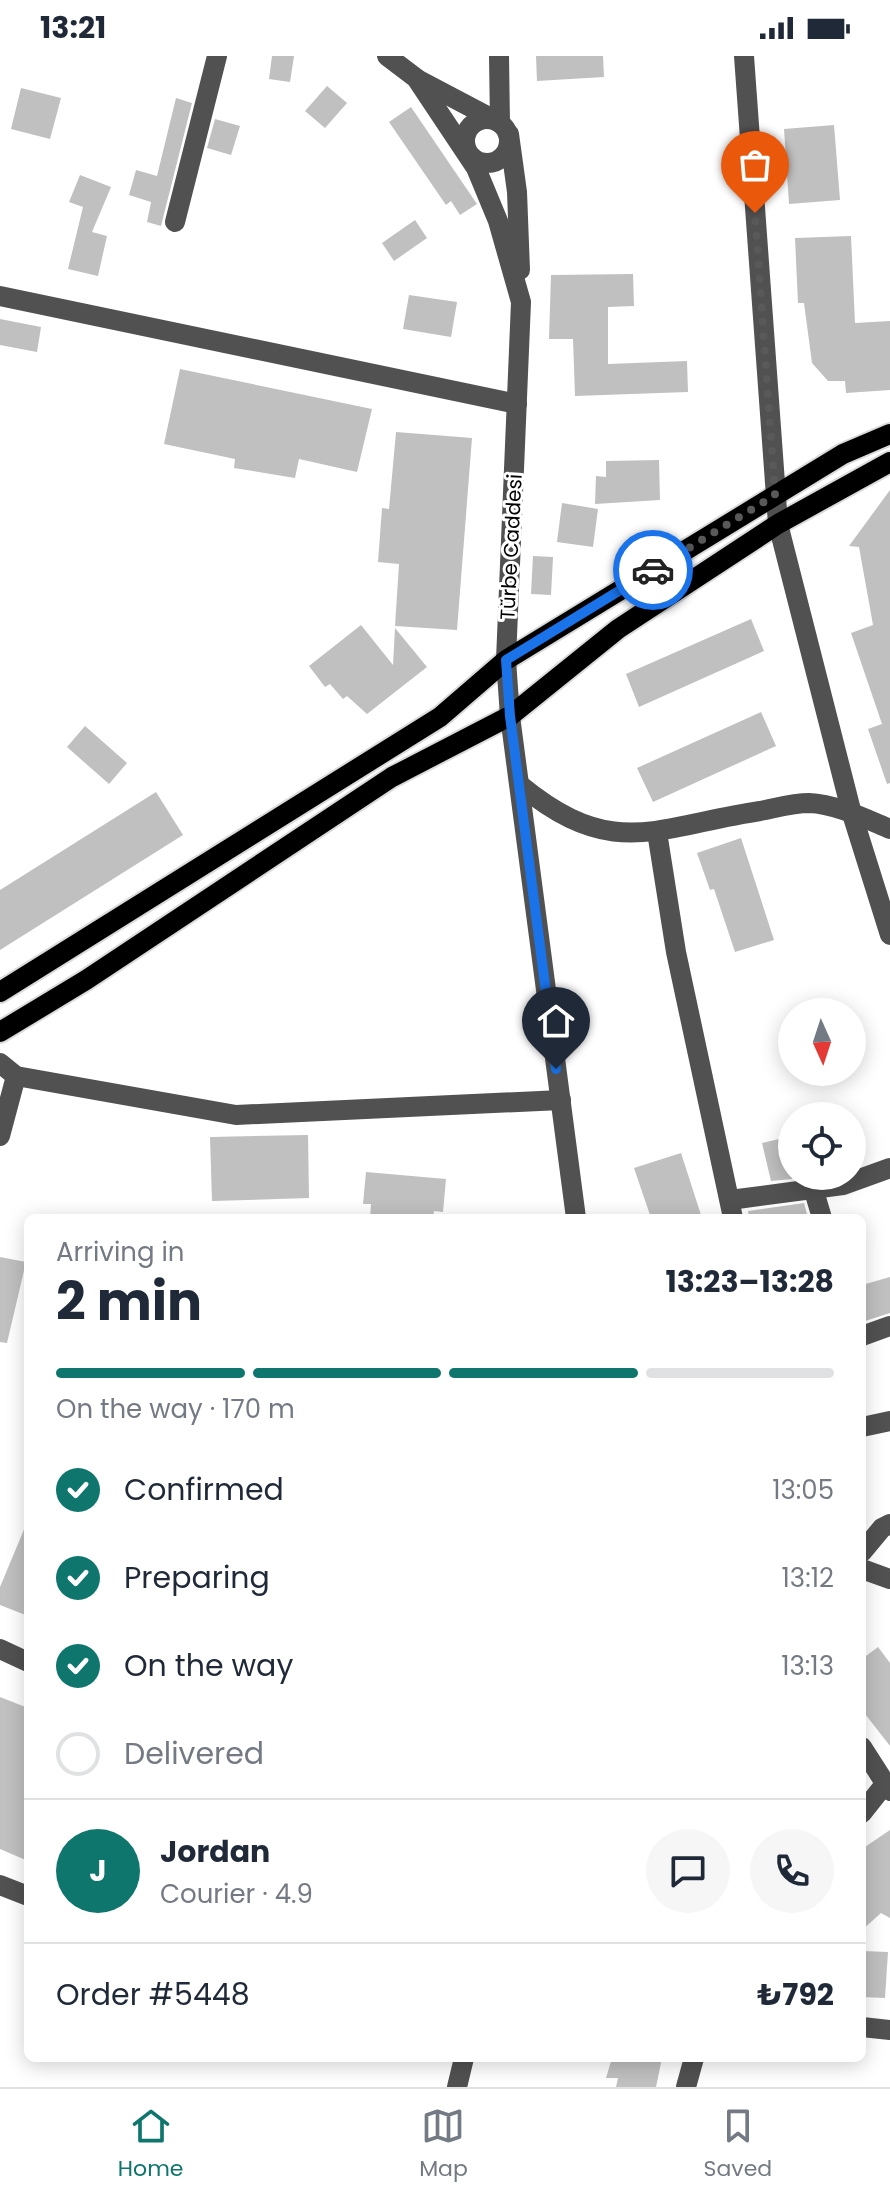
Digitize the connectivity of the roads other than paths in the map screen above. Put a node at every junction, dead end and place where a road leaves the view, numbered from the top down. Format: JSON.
{"nodes":[{"id":1,"x":217,"y":56,"type":"edge"},
{"id":2,"x":387,"y":56,"type":"edge"},
{"id":3,"x":499,"y":56,"type":"edge"},
{"id":4,"x":744,"y":56,"type":"edge"},
{"id":5,"x":416,"y":78,"type":"junction"},
{"id":6,"x":501,"y":125,"type":"junction"},
{"id":7,"x":468,"y":152,"type":"junction"},
{"id":8,"x":175,"y":222,"type":"dead end"},
{"id":9,"x":0,"y":296,"type":"edge"},
{"id":10,"x":521,"y":302,"type":"junction"},
{"id":11,"x":517,"y":404,"type":"junction"},
{"id":12,"x":890,"y":434,"type":"edge"},
{"id":13,"x":890,"y":462,"type":"edge"},
{"id":14,"x":775,"y":495,"type":"junction"},
{"id":15,"x":778,"y":524,"type":"junction"},
{"id":16,"x":506,"y":660,"type":"junction"},
{"id":17,"x":510,"y":716,"type":"junction"},
{"id":18,"x":520,"y":785,"type":"junction"},
{"id":19,"x":852,"y":814,"type":"junction"},
{"id":20,"x":890,"y":829,"type":"edge"},
{"id":21,"x":657,"y":832,"type":"junction"},
{"id":22,"x":890,"y":935,"type":"edge"},
{"id":23,"x":0,"y":992,"type":"edge"},
{"id":24,"x":0,"y":1032,"type":"edge"},
{"id":25,"x":0,"y":1063,"type":"edge"},
{"id":26,"x":16,"y":1076,"type":"junction"},
{"id":27,"x":561,"y":1100,"type":"junction"},
{"id":28,"x":0,"y":1136,"type":"edge"},
{"id":29,"x":890,"y":1168,"type":"edge"},
{"id":30,"x":814,"y":1191,"type":"junction"},
{"id":31,"x":732,"y":1209,"type":"edge"},
{"id":32,"x":575,"y":1214,"type":"edge"},
{"id":33,"x":821,"y":1214,"type":"edge"},
{"id":34,"x":890,"y":1326,"type":"edge"},
{"id":35,"x":866,"y":1335,"type":"edge"},
{"id":36,"x":890,"y":1421,"type":"edge"},
{"id":37,"x":866,"y":1426,"type":"edge"},
{"id":38,"x":890,"y":1524,"type":"edge"},
{"id":39,"x":866,"y":1547,"type":"edge"},
{"id":40,"x":866,"y":1570,"type":"edge"},
{"id":41,"x":890,"y":1579,"type":"edge"},
{"id":42,"x":0,"y":1649,"type":"edge"},
{"id":43,"x":24,"y":1660,"type":"edge"},
{"id":44,"x":866,"y":1754,"type":"edge"},
{"id":45,"x":887,"y":1788,"type":"edge"},
{"id":46,"x":866,"y":1809,"type":"edge"},
{"id":47,"x":0,"y":1885,"type":"edge"},
{"id":48,"x":24,"y":1894,"type":"edge"},
{"id":49,"x":866,"y":2027,"type":"edge"},
{"id":50,"x":890,"y":2030,"type":"edge"},
{"id":51,"x":463,"y":2062,"type":"edge"},
{"id":52,"x":693,"y":2062,"type":"edge"},
{"id":53,"x":457,"y":2087,"type":"edge"},
{"id":54,"x":686,"y":2087,"type":"edge"}],
"edges":[{"from":1,"to":8,"type":"street"},
{"from":2,"to":5,"type":"street","name":"Türbe Caddesi"},
{"from":3,"to":6,"type":"street"},
{"from":4,"to":14,"type":"street"},
{"from":5,"to":6,"type":"street"},
{"from":5,"to":7,"type":"street","name":"Türbe Caddesi"},
{"from":6,"to":7,"type":"street"},
{"from":6,"to":7,"type":"street"},
{"from":6,"to":10,"type":"street"},
{"from":7,"to":10,"type":"street","name":"Türbe Caddesi"},
{"from":9,"to":11,"type":"street"},
{"from":10,"to":11,"type":"street","name":"Türbe Caddesi"},
{"from":11,"to":16,"type":"street","name":"Türbe Caddesi"},
{"from":12,"to":14,"type":"main road"},
{"from":13,"to":15,"type":"main road"},
{"from":14,"to":15,"type":"street"},
{"from":14,"to":16,"type":"main road"},
{"from":15,"to":17,"type":"main road"},
{"from":15,"to":19,"type":"street"},
{"from":16,"to":17,"type":"street","name":"Türbe Caddesi"},
{"from":16,"to":23,"type":"main road"},
{"from":17,"to":18,"type":"street","name":"Türbe Caddesi"},
{"from":17,"to":24,"type":"main road"},
{"from":18,"to":21,"type":"street"},
{"from":18,"to":27,"type":"street","name":"Türbe Caddesi"},
{"from":19,"to":20,"type":"street"},
{"from":19,"to":21,"type":"street"},
{"from":19,"to":22,"type":"street"},
{"from":21,"to":31,"type":"street"},
{"from":25,"to":26,"type":"street"},
{"from":26,"to":27,"type":"street"},
{"from":26,"to":28,"type":"street"},
{"from":27,"to":32,"type":"street","name":"Türbe Caddesi"},
{"from":29,"to":30,"type":"street"},
{"from":30,"to":31,"type":"street"},
{"from":30,"to":33,"type":"street"},
{"from":34,"to":35,"type":"street"},
{"from":36,"to":37,"type":"street"},
{"from":38,"to":39,"type":"street"},
{"from":40,"to":41,"type":"street"},
{"from":42,"to":43,"type":"street"},
{"from":44,"to":45,"type":"street"},
{"from":45,"to":46,"type":"street"},
{"from":47,"to":48,"type":"street"},
{"from":49,"to":50,"type":"street"},
{"from":51,"to":53,"type":"street"},
{"from":52,"to":54,"type":"street"}]}
